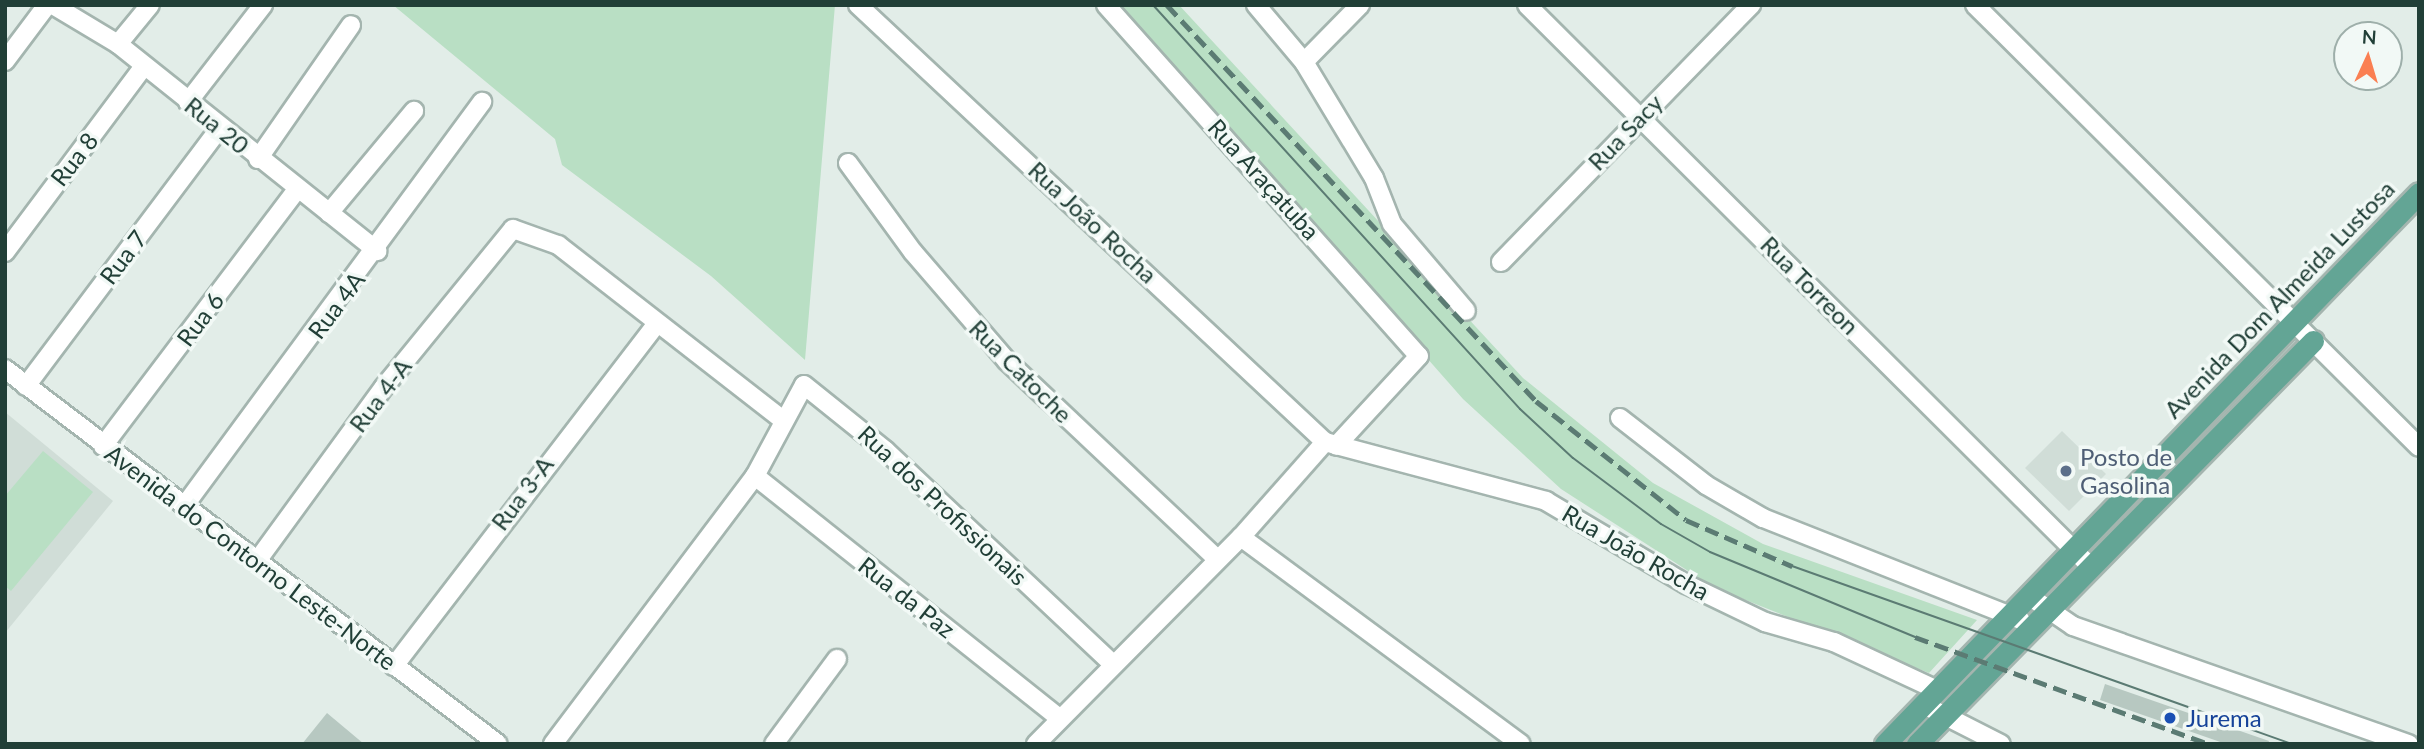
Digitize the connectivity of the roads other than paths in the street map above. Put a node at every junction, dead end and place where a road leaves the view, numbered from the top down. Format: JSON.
{"nodes":[{"id":1,"x":47,"y":5,"type":"edge"},
{"id":2,"x":53,"y":5,"type":"edge"},
{"id":3,"x":150,"y":5,"type":"edge"},
{"id":4,"x":263,"y":5,"type":"edge"},
{"id":5,"x":858,"y":5,"type":"edge"},
{"id":6,"x":1106,"y":5,"type":"edge"},
{"id":7,"x":1256,"y":5,"type":"edge"},
{"id":8,"x":1360,"y":5,"type":"edge"},
{"id":9,"x":1527,"y":5,"type":"edge"},
{"id":10,"x":1751,"y":5,"type":"edge"},
{"id":11,"x":1975,"y":5,"type":"edge"},
{"id":12,"x":351,"y":24,"type":"dead end"},
{"id":13,"x":118,"y":44,"type":"junction"},
{"id":14,"x":5,"y":61,"type":"edge"},
{"id":15,"x":1304,"y":61,"type":"junction"},
{"id":16,"x":144,"y":66,"type":"junction"},
{"id":17,"x":188,"y":102,"type":"junction"},
{"id":18,"x":482,"y":102,"type":"dead end"},
{"id":19,"x":414,"y":111,"type":"dead end"},
{"id":20,"x":1639,"y":116,"type":"junction"},
{"id":21,"x":219,"y":129,"type":"junction"},
{"id":22,"x":258,"y":159,"type":"junction"},
{"id":23,"x":848,"y":163,"type":"dead end"},
{"id":24,"x":296,"y":191,"type":"junction"},
{"id":25,"x":2419,"y":193,"type":"edge"},
{"id":26,"x":329,"y":213,"type":"junction"},
{"id":27,"x":377,"y":251,"type":"junction"},
{"id":28,"x":5,"y":252,"type":"edge"},
{"id":29,"x":1501,"y":262,"type":"dead end"},
{"id":30,"x":1466,"y":311,"type":"dead end"},
{"id":31,"x":2293,"y":320,"type":"junction"},
{"id":32,"x":655,"y":326,"type":"junction"},
{"id":33,"x":2313,"y":341,"type":"junction"},
{"id":34,"x":5,"y":369,"type":"edge"},
{"id":35,"x":26,"y":386,"type":"junction"},
{"id":36,"x":1620,"y":418,"type":"dead end"},
{"id":37,"x":784,"y":421,"type":"junction"},
{"id":38,"x":1331,"y":444,"type":"junction"},
{"id":39,"x":103,"y":446,"type":"junction"},
{"id":40,"x":2419,"y":447,"type":"edge"},
{"id":41,"x":755,"y":476,"type":"junction"},
{"id":42,"x":185,"y":505,"type":"junction"},
{"id":43,"x":1241,"y":537,"type":"junction"},
{"id":44,"x":2077,"y":547,"type":"junction"},
{"id":45,"x":1217,"y":559,"type":"junction"},
{"id":46,"x":257,"y":561,"type":"junction"},
{"id":47,"x":2091,"y":567,"type":"junction"},
{"id":48,"x":2029,"y":596,"type":"junction"},
{"id":49,"x":2047,"y":610,"type":"junction"},
{"id":50,"x":2011,"y":615,"type":"junction"},
{"id":51,"x":2030,"y":625,"type":"junction"},
{"id":52,"x":837,"y":659,"type":"dead end"},
{"id":53,"x":1111,"y":662,"type":"junction"},
{"id":54,"x":394,"y":666,"type":"junction"},
{"id":55,"x":1931,"y":698,"type":"junction"},
{"id":56,"x":1943,"y":717,"type":"junction"},
{"id":57,"x":1059,"y":718,"type":"junction"},
{"id":58,"x":498,"y":744,"type":"edge"},
{"id":59,"x":553,"y":744,"type":"edge"},
{"id":60,"x":774,"y":744,"type":"edge"},
{"id":61,"x":1036,"y":744,"type":"edge"},
{"id":62,"x":1521,"y":744,"type":"edge"},
{"id":63,"x":1885,"y":744,"type":"edge"},
{"id":64,"x":1917,"y":744,"type":"edge"},
{"id":65,"x":2001,"y":744,"type":"edge"},
{"id":66,"x":2409,"y":744,"type":"edge"}],
"edges":[{"from":1,"to":14,"type":"street"},
{"from":2,"to":13,"type":"street","name":"Rua 20"},
{"from":3,"to":13,"type":"street"},
{"from":4,"to":17,"type":"street"},
{"from":5,"to":38,"type":"street","name":"Rua João Rocha"},
{"from":6,"to":38,"type":"street","name":"Rua Araçatuba"},
{"from":7,"to":15,"type":"street"},
{"from":8,"to":15,"type":"street"},
{"from":9,"to":20,"type":"street","name":"Rua Torreon"},
{"from":10,"to":20,"type":"street","name":"Rua Sacy"},
{"from":11,"to":31,"type":"street"},
{"from":12,"to":22,"type":"street"},
{"from":13,"to":16,"type":"street","name":"Rua 20"},
{"from":15,"to":30,"type":"street"},
{"from":16,"to":17,"type":"street","name":"Rua 20"},
{"from":16,"to":28,"type":"street","name":"Rua 8"},
{"from":17,"to":21,"type":"street","name":"Rua 20"},
{"from":18,"to":27,"type":"street","name":"Rua 4A"},
{"from":19,"to":26,"type":"street"},
{"from":20,"to":29,"type":"street","name":"Rua Sacy"},
{"from":20,"to":44,"type":"street","name":"Rua Torreon"},
{"from":21,"to":22,"type":"street","name":"Rua 20"},
{"from":21,"to":35,"type":"street","name":"Rua 7"},
{"from":22,"to":24,"type":"street","name":"Rua 20"},
{"from":23,"to":45,"type":"street","name":"Rua Catoche"},
{"from":24,"to":26,"type":"street","name":"Rua 20"},
{"from":24,"to":39,"type":"street","name":"Rua 6"},
{"from":25,"to":31,"type":"main road","name":"Avenida Dom Almeida Lustosa"},
{"from":26,"to":27,"type":"street","name":"Rua 20"},
{"from":27,"to":42,"type":"street","name":"Rua 4A"},
{"from":31,"to":33,"type":"street"},
{"from":31,"to":44,"type":"main road","name":"Avenida Dom Almeida Lustosa"},
{"from":32,"to":37,"type":"street"},
{"from":32,"to":46,"type":"street","name":"Rua 4-A"},
{"from":32,"to":54,"type":"street","name":"Rua 3-A"},
{"from":33,"to":40,"type":"street"},
{"from":33,"to":47,"type":"main road"},
{"from":34,"to":35,"type":"street","name":"Avenida do Contorno Leste-Norte"},
{"from":35,"to":39,"type":"street","name":"Avenida do Contorno Leste-Norte"},
{"from":36,"to":50,"type":"street"},
{"from":37,"to":41,"type":"street","name":"Rua dos Profissionais"},
{"from":37,"to":53,"type":"street","name":"Rua dos Profissionais"},
{"from":38,"to":43,"type":"street"},
{"from":38,"to":55,"type":"street","name":"Rua João Rocha"},
{"from":39,"to":42,"type":"street","name":"Avenida do Contorno Leste-Norte"},
{"from":41,"to":57,"type":"street","name":"Rua da Paz"},
{"from":41,"to":59,"type":"street","name":"Rua dos Profissionais"},
{"from":42,"to":46,"type":"street","name":"Avenida do Contorno Leste-Norte"},
{"from":43,"to":45,"type":"street"},
{"from":43,"to":62,"type":"street"},
{"from":44,"to":47,"type":"street","name":"Rua Torreon"},
{"from":44,"to":48,"type":"main road","name":"Avenida Dom Almeida Lustosa"},
{"from":45,"to":53,"type":"street"},
{"from":46,"to":54,"type":"street","name":"Avenida do Contorno Leste-Norte"},
{"from":47,"to":49,"type":"main road"},
{"from":48,"to":49,"type":"street"},
{"from":48,"to":50,"type":"main road","name":"Avenida Dom Almeida Lustosa"},
{"from":49,"to":51,"type":"main road"},
{"from":49,"to":66,"type":"street"},
{"from":50,"to":51,"type":"street"},
{"from":50,"to":55,"type":"main road","name":"Avenida Dom Almeida Lustosa"},
{"from":51,"to":56,"type":"main road"},
{"from":52,"to":60,"type":"street"},
{"from":53,"to":57,"type":"street"},
{"from":54,"to":58,"type":"street","name":"Avenida do Contorno Leste-Norte"},
{"from":55,"to":56,"type":"street","name":"Rua João Rocha"},
{"from":55,"to":63,"type":"main road","name":"Avenida Dom Almeida Lustosa"},
{"from":56,"to":64,"type":"main road"},
{"from":56,"to":65,"type":"street","name":"Rua João Rocha"},
{"from":57,"to":61,"type":"street"}]}
